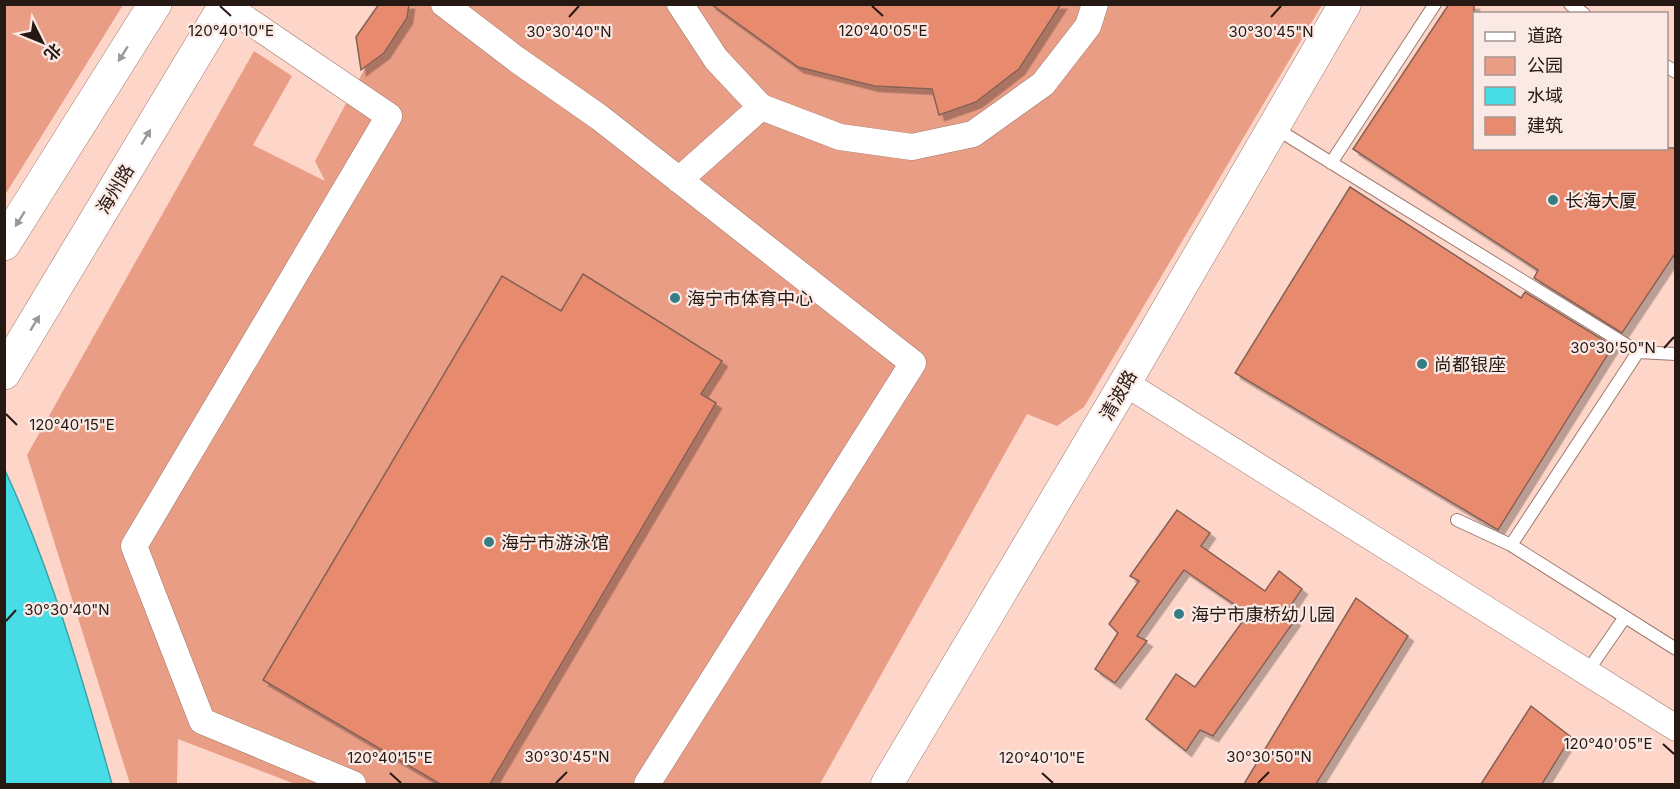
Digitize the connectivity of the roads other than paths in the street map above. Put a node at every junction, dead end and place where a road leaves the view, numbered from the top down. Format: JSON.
{"nodes":[{"id":1,"x":154,"y":4,"type":"edge"},
{"id":2,"x":680,"y":4,"type":"edge"},
{"id":3,"x":1095,"y":4,"type":"edge"},
{"id":4,"x":1345,"y":4,"type":"edge"},
{"id":5,"x":1435,"y":4,"type":"edge"},
{"id":6,"x":225,"y":5,"type":"edge"},
{"id":7,"x":459,"y":7,"type":"edge"},
{"id":8,"x":761,"y":107,"type":"junction"},
{"id":9,"x":1274,"y":127,"type":"junction"},
{"id":10,"x":1331,"y":163,"type":"junction"},
{"id":11,"x":679,"y":180,"type":"junction"},
{"id":12,"x":4,"y":244,"type":"edge"},
{"id":13,"x":1638,"y":352,"type":"junction"},
{"id":14,"x":1676,"y":354,"type":"edge"},
{"id":15,"x":4,"y":373,"type":"edge"},
{"id":16,"x":1125,"y":382,"type":"junction"},
{"id":17,"x":1457,"y":520,"type":"dead end"},
{"id":18,"x":1511,"y":545,"type":"junction"},
{"id":19,"x":1625,"y":617,"type":"junction"},
{"id":20,"x":1676,"y":649,"type":"edge"},
{"id":21,"x":1587,"y":672,"type":"junction"},
{"id":22,"x":1676,"y":728,"type":"edge"},
{"id":23,"x":353,"y":784,"type":"edge"},
{"id":24,"x":646,"y":784,"type":"edge"},
{"id":25,"x":887,"y":784,"type":"edge"}],
"edges":[{"from":1,"to":12,"type":"main road","one_way":true},
{"from":2,"to":8,"type":"street"},
{"from":3,"to":8,"type":"street"},
{"from":4,"to":9,"type":"street","name":"清波路"},
{"from":5,"to":10,"type":"lane"},
{"from":15,"to":6,"type":"main road","name":"海州路","one_way":true},
{"from":6,"to":23,"type":"street"},
{"from":7,"to":11,"type":"street"},
{"from":8,"to":11,"type":"street"},
{"from":9,"to":10,"type":"lane"},
{"from":9,"to":16,"type":"street","name":"清波路"},
{"from":10,"to":13,"type":"lane"},
{"from":11,"to":24,"type":"street"},
{"from":13,"to":14,"type":"lane"},
{"from":13,"to":18,"type":"lane"},
{"from":16,"to":21,"type":"street"},
{"from":16,"to":25,"type":"street","name":"清波路"},
{"from":17,"to":18,"type":"lane"},
{"from":18,"to":19,"type":"lane"},
{"from":19,"to":20,"type":"lane"},
{"from":19,"to":21,"type":"lane"},
{"from":21,"to":22,"type":"street"}]}
